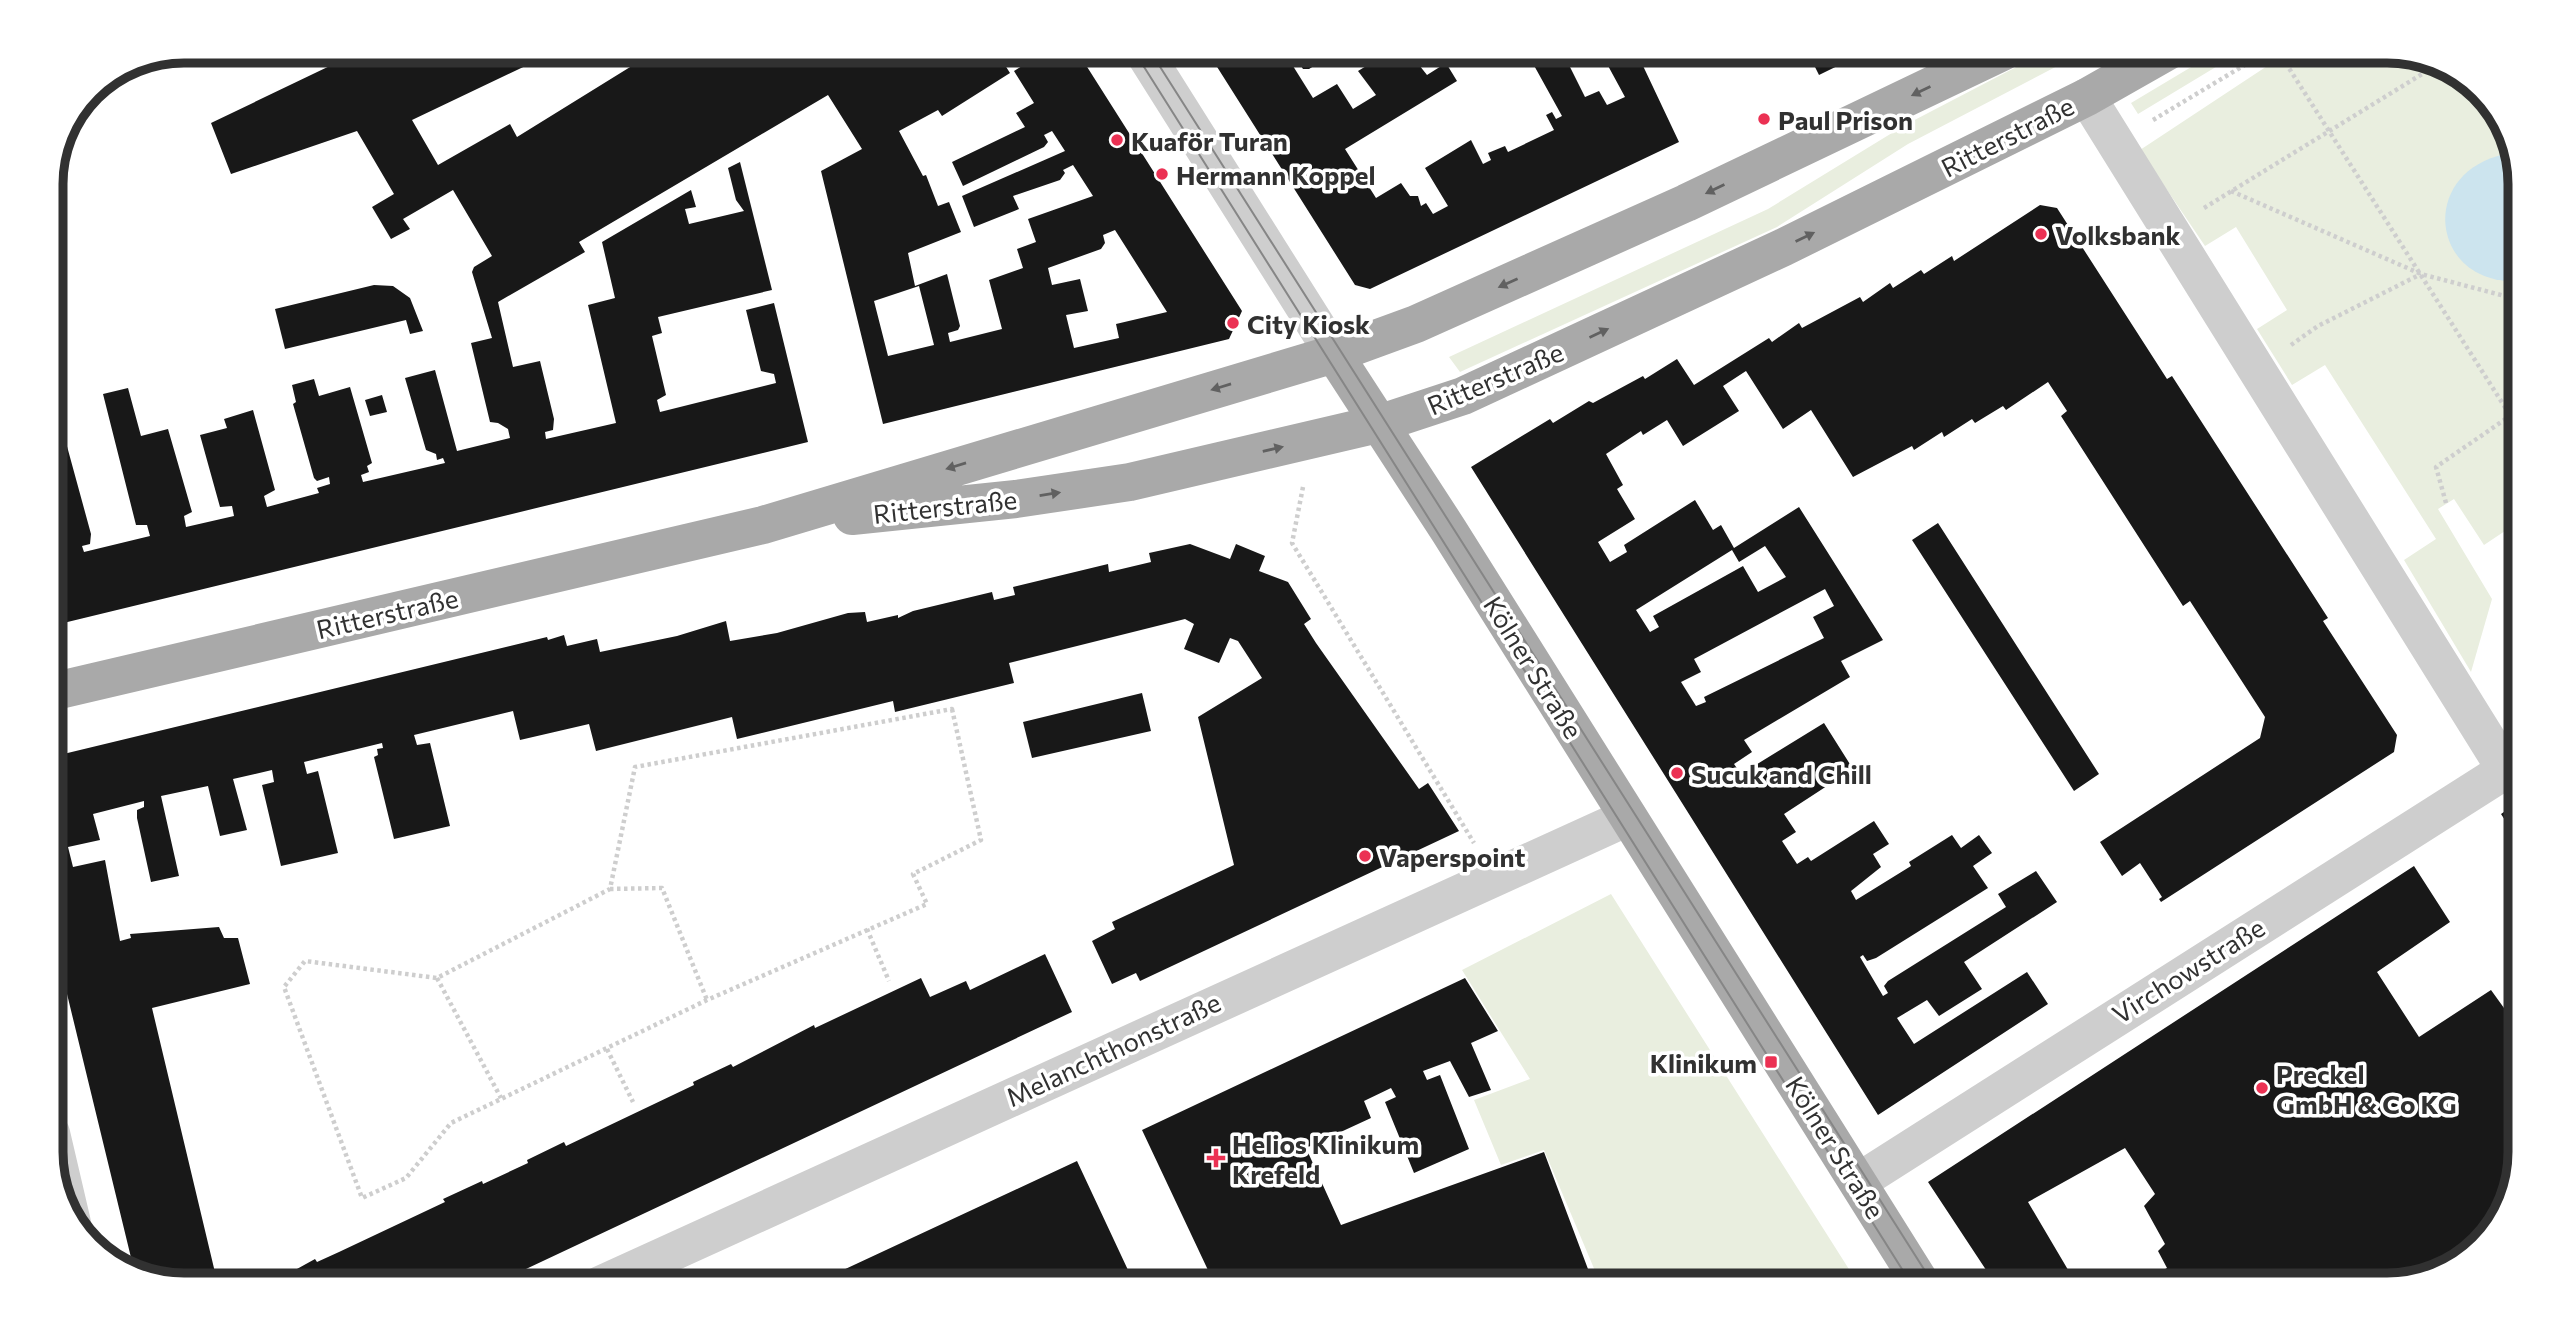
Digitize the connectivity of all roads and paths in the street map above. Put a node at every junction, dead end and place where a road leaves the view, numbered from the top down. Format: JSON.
{"nodes":[{"id":1,"x":1151,"y":63,"type":"edge"},
{"id":2,"x":1979,"y":63,"type":"edge"},
{"id":3,"x":2147,"y":63,"type":"edge"},
{"id":4,"x":2248,"y":63,"type":"edge"},
{"id":5,"x":2286,"y":63,"type":"edge"},
{"id":6,"x":2429,"y":70,"type":"edge"},
{"id":7,"x":2087,"y":97,"type":"junction"},
{"id":8,"x":2330,"y":131,"type":"junction"},
{"id":9,"x":2116,"y":142,"type":"junction"},
{"id":10,"x":2421,"y":274,"type":"junction"},
{"id":11,"x":2508,"y":297,"type":"edge"},
{"id":12,"x":2318,"y":326,"type":"dead end"},
{"id":13,"x":1334,"y":354,"type":"junction"},
{"id":14,"x":2508,"y":412,"type":"edge"},
{"id":15,"x":2508,"y":416,"type":"edge"},
{"id":16,"x":1378,"y":424,"type":"junction"},
{"id":17,"x":1304,"y":483,"type":"dead end"},
{"id":18,"x":2446,"y":503,"type":"dead end"},
{"id":19,"x":763,"y":525,"type":"junction"},
{"id":20,"x":63,"y":689,"type":"edge"},
{"id":21,"x":2508,"y":757,"type":"edge"},
{"id":22,"x":2508,"y":768,"type":"edge"},
{"id":23,"x":1628,"y":817,"type":"junction"},
{"id":24,"x":1494,"y":876,"type":"junction"},
{"id":25,"x":610,"y":889,"type":"junction"},
{"id":26,"x":867,"y":929,"type":"junction"},
{"id":27,"x":438,"y":978,"type":"junction"},
{"id":28,"x":889,"y":981,"type":"dead end"},
{"id":29,"x":707,"y":1000,"type":"junction"},
{"id":30,"x":607,"y":1049,"type":"junction"},
{"id":31,"x":502,"y":1098,"type":"junction"},
{"id":32,"x":633,"y":1102,"type":"dead end"},
{"id":33,"x":1858,"y":1182,"type":"junction"},
{"id":34,"x":626,"y":1273,"type":"edge"},
{"id":35,"x":1915,"y":1273,"type":"edge"}],
"edges":[{"from":1,"to":13,"type":"street","name":"Kölner Straße"},
{"from":2,"to":13,"type":"main road","name":"Ritterstraße","one_way":true},
{"from":3,"to":7,"type":"main road","name":"Ritterstraße"},
{"from":4,"to":9,"type":"path"},
{"from":5,"to":8,"type":"path"},
{"from":6,"to":8,"type":"path"},
{"from":7,"to":9,"type":"street"},
{"from":16,"to":7,"type":"main road","name":"Ritterstraße","one_way":true},
{"from":8,"to":10,"type":"path"},
{"from":8,"to":10,"type":"path"},
{"from":9,"to":21,"type":"street"},
{"from":10,"to":11,"type":"path"},
{"from":10,"to":12,"type":"path"},
{"from":10,"to":14,"type":"path"},
{"from":13,"to":16,"type":"main road","name":"Kölner Straße"},
{"from":13,"to":19,"type":"main road","name":"Ritterstraße","one_way":true},
{"from":15,"to":18,"type":"path"},
{"from":19,"to":16,"type":"main road","name":"Ritterstraße","one_way":true},
{"from":16,"to":23,"type":"main road","name":"Kölner Straße"},
{"from":17,"to":24,"type":"path"},
{"from":19,"to":20,"type":"main road","name":"Ritterstraße"},
{"from":22,"to":33,"type":"street","name":"Virchowstraße"},
{"from":23,"to":24,"type":"street","name":"Melanchthonstraße"},
{"from":23,"to":33,"type":"main road","name":"Kölner Straße"},
{"from":24,"to":34,"type":"street","name":"Melanchthonstraße"},
{"from":25,"to":26,"type":"path"},
{"from":25,"to":27,"type":"path"},
{"from":25,"to":29,"type":"path"},
{"from":26,"to":28,"type":"path"},
{"from":26,"to":29,"type":"path"},
{"from":27,"to":31,"type":"path"},
{"from":27,"to":31,"type":"path"},
{"from":29,"to":30,"type":"path"},
{"from":30,"to":31,"type":"path"},
{"from":30,"to":32,"type":"path"},
{"from":33,"to":35,"type":"main road","name":"Kölner Straße"}]}
